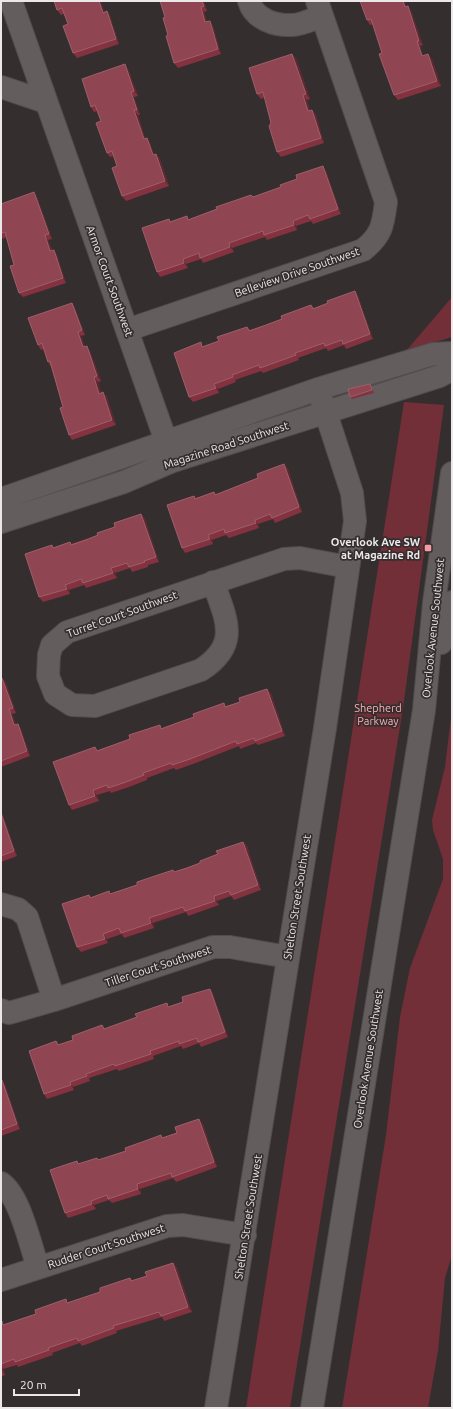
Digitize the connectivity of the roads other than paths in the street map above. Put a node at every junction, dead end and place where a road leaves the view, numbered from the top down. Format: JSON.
{"nodes":[{"id":1,"x":11,"y":1,"type":"edge"},
{"id":2,"x":249,"y":1,"type":"edge"},
{"id":3,"x":319,"y":8,"type":"edge"},
{"id":4,"x":1,"y":87,"type":"edge"},
{"id":5,"x":46,"y":102,"type":"junction"},
{"id":6,"x":127,"y":330,"type":"junction"},
{"id":7,"x":452,"y":353,"type":"edge"},
{"id":8,"x":452,"y":369,"type":"edge"},
{"id":9,"x":318,"y":389,"type":"junction"},
{"id":10,"x":326,"y":412,"type":"junction"},
{"id":11,"x":170,"y":452,"type":"junction"},
{"id":12,"x":452,"y":473,"type":"edge"},
{"id":13,"x":1,"y":499,"type":"edge"},
{"id":14,"x":1,"y":522,"type":"edge"},
{"id":15,"x":348,"y":567,"type":"junction"},
{"id":16,"x":213,"y":582,"type":"junction"},
{"id":17,"x":452,"y":602,"type":"edge"},
{"id":18,"x":424,"y":710,"type":"junction"},
{"id":19,"x":1,"y":904,"type":"edge"},
{"id":20,"x":288,"y":957,"type":"junction"},
{"id":21,"x":54,"y":1000,"type":"junction"},
{"id":22,"x":1,"y":1010,"type":"edge"},
{"id":23,"x":1,"y":1184,"type":"edge"},
{"id":24,"x":245,"y":1235,"type":"junction"},
{"id":25,"x":38,"y":1267,"type":"junction"},
{"id":26,"x":1,"y":1280,"type":"edge"},
{"id":27,"x":216,"y":1408,"type":"edge"},
{"id":28,"x":312,"y":1408,"type":"edge"}],
"edges":[{"from":1,"to":5,"type":"street","name":"Armor Court Southwest"},
{"from":2,"to":3,"type":"street","name":"Belleview Drive Southwest"},
{"from":3,"to":6,"type":"street","name":"Belleview Drive Southwest"},
{"from":4,"to":5,"type":"street"},
{"from":5,"to":6,"type":"street","name":"Armor Court Southwest"},
{"from":6,"to":11,"type":"street","name":"Armor Court Southwest"},
{"from":7,"to":9,"type":"street","name":"Magazine Road Southwest"},
{"from":8,"to":10,"type":"street","name":"Magazine Road Southwest"},
{"from":9,"to":10,"type":"street","name":"Shelton Street Southwest"},
{"from":9,"to":11,"type":"street","name":"Magazine Road Southwest"},
{"from":10,"to":11,"type":"street","name":"Magazine Road Southwest"},
{"from":10,"to":15,"type":"street","name":"Shelton Street Southwest"},
{"from":11,"to":13,"type":"street","name":"Magazine Road Southwest"},
{"from":11,"to":14,"type":"street","name":"Magazine Road Southwest"},
{"from":12,"to":18,"type":"street","name":"Overlook Avenue Southwest"},
{"from":15,"to":16,"type":"street","name":"Turret Court Southwest"},
{"from":15,"to":20,"type":"street","name":"Shelton Street Southwest"},
{"from":16,"to":16,"type":"street","name":"Turret Court Southwest"},
{"from":17,"to":18,"type":"street","name":"Overlook Avenue Southwest"},
{"from":18,"to":28,"type":"street","name":"Overlook Avenue Southwest"},
{"from":19,"to":21,"type":"street"},
{"from":20,"to":21,"type":"street","name":"Tiller Court Southwest"},
{"from":20,"to":24,"type":"street","name":"Shelton Street Southwest"},
{"from":21,"to":22,"type":"street","name":"Tiller Court Southwest"},
{"from":23,"to":25,"type":"street"},
{"from":24,"to":25,"type":"street","name":"Rudder Court Southwest"},
{"from":24,"to":27,"type":"street","name":"Shelton Street Southwest"},
{"from":25,"to":26,"type":"street","name":"Rudder Court Southwest"}]}
